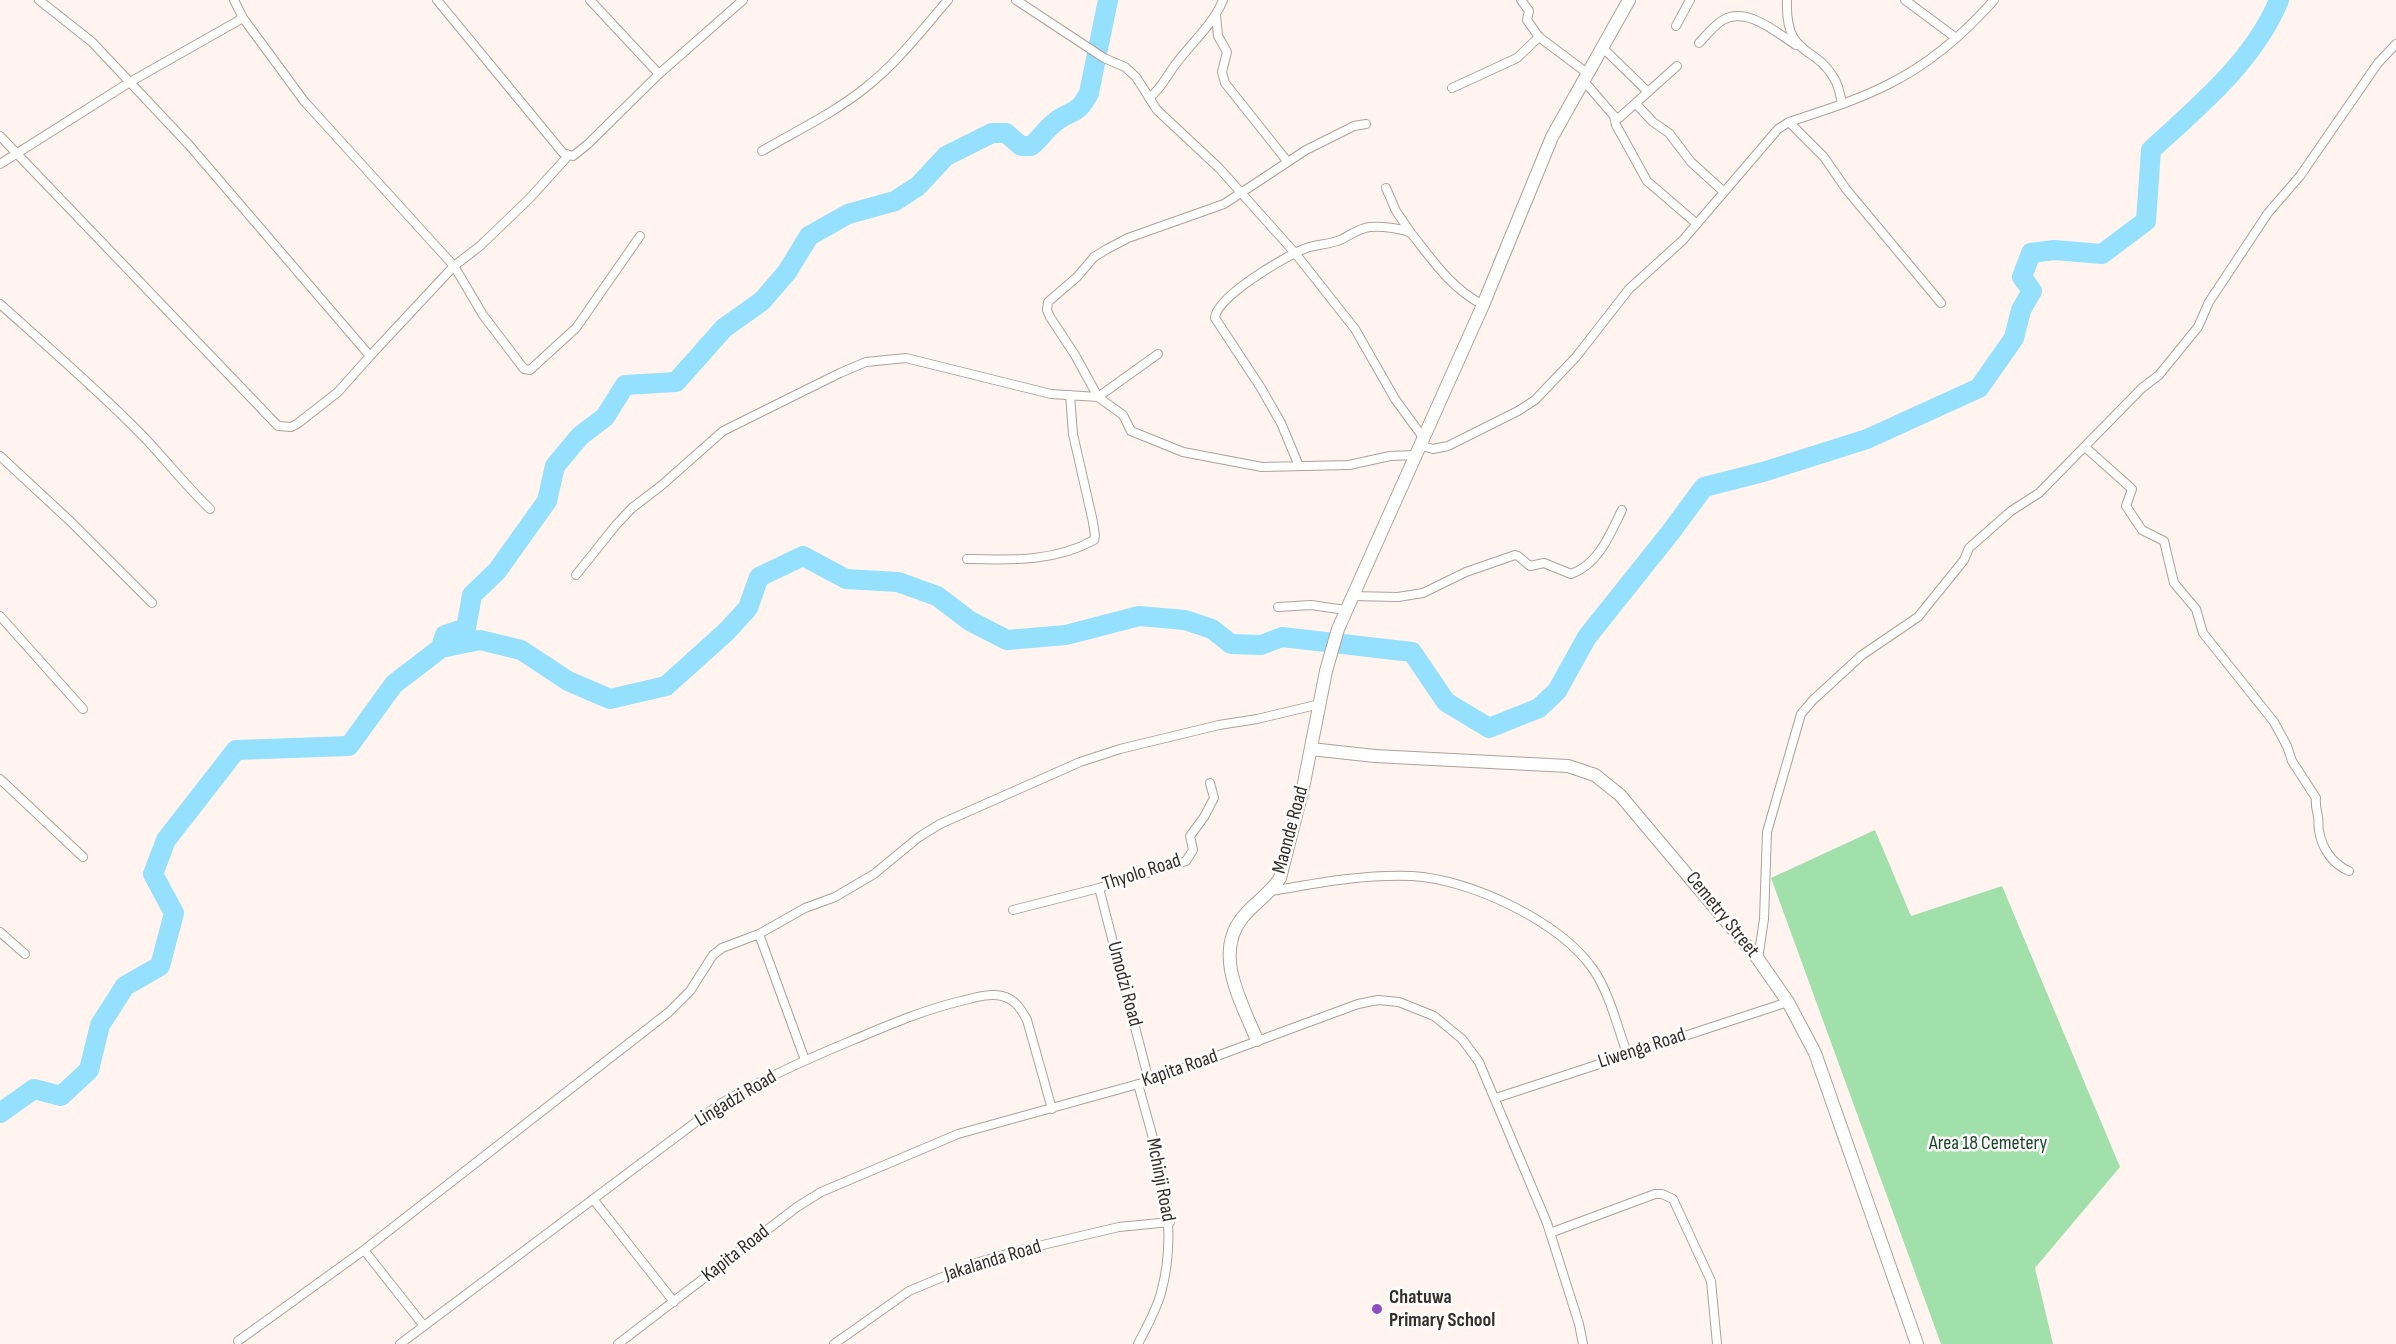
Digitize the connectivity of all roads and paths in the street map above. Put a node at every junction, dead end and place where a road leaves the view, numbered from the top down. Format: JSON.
{"nodes":[{"id":1,"x":39,"y":0,"type":"edge"},
{"id":2,"x":234,"y":0,"type":"edge"},
{"id":3,"x":437,"y":0,"type":"edge"},
{"id":4,"x":590,"y":0,"type":"edge"},
{"id":5,"x":743,"y":0,"type":"edge"},
{"id":6,"x":948,"y":0,"type":"edge"},
{"id":7,"x":1016,"y":0,"type":"edge"},
{"id":8,"x":1223,"y":0,"type":"edge"},
{"id":9,"x":1521,"y":0,"type":"edge"},
{"id":10,"x":1629,"y":0,"type":"edge"},
{"id":11,"x":1690,"y":0,"type":"edge"},
{"id":12,"x":1787,"y":0,"type":"edge"},
{"id":13,"x":1905,"y":0,"type":"edge"},
{"id":14,"x":1994,"y":0,"type":"edge"},
{"id":15,"x":1216,"y":15,"type":"junction"},
{"id":16,"x":243,"y":18,"type":"junction"},
{"id":17,"x":1676,"y":26,"type":"dead end"},
{"id":18,"x":1539,"y":37,"type":"junction"},
{"id":19,"x":1956,"y":38,"type":"junction"},
{"id":20,"x":1699,"y":43,"type":"dead end"},
{"id":21,"x":2396,"y":44,"type":"edge"},
{"id":22,"x":1602,"y":46,"type":"junction"},
{"id":23,"x":1799,"y":47,"type":"junction"},
{"id":24,"x":1677,"y":66,"type":"dead end"},
{"id":25,"x":659,"y":74,"type":"junction"},
{"id":26,"x":1585,"y":77,"type":"junction"},
{"id":27,"x":130,"y":82,"type":"junction"},
{"id":28,"x":1452,"y":88,"type":"dead end"},
{"id":29,"x":1648,"y":93,"type":"junction"},
{"id":30,"x":1149,"y":98,"type":"junction"},
{"id":31,"x":1842,"y":103,"type":"junction"},
{"id":32,"x":1636,"y":104,"type":"junction"},
{"id":33,"x":1614,"y":116,"type":"junction"},
{"id":34,"x":1789,"y":122,"type":"junction"},
{"id":35,"x":1366,"y":124,"type":"dead end"},
{"id":36,"x":0,"y":136,"type":"edge"},
{"id":37,"x":762,"y":151,"type":"dead end"},
{"id":38,"x":17,"y":152,"type":"junction"},
{"id":39,"x":568,"y":156,"type":"junction"},
{"id":40,"x":1287,"y":161,"type":"junction"},
{"id":41,"x":0,"y":164,"type":"edge"},
{"id":42,"x":1386,"y":188,"type":"dead end"},
{"id":43,"x":1724,"y":192,"type":"junction"},
{"id":44,"x":1242,"y":193,"type":"junction"},
{"id":45,"x":1697,"y":224,"type":"junction"},
{"id":46,"x":1411,"y":233,"type":"junction"},
{"id":47,"x":640,"y":236,"type":"dead end"},
{"id":48,"x":1295,"y":254,"type":"junction"},
{"id":49,"x":454,"y":266,"type":"junction"},
{"id":50,"x":1941,"y":303,"type":"dead end"},
{"id":51,"x":0,"y":304,"type":"edge"},
{"id":52,"x":1483,"y":305,"type":"junction"},
{"id":53,"x":1158,"y":354,"type":"dead end"},
{"id":54,"x":370,"y":356,"type":"junction"},
{"id":55,"x":1070,"y":395,"type":"junction"},
{"id":56,"x":1098,"y":397,"type":"junction"},
{"id":57,"x":1418,"y":446,"type":"junction"},
{"id":58,"x":2085,"y":447,"type":"junction"},
{"id":59,"x":0,"y":456,"type":"edge"},
{"id":60,"x":1299,"y":466,"type":"junction"},
{"id":61,"x":210,"y":509,"type":"dead end"},
{"id":62,"x":1622,"y":510,"type":"dead end"},
{"id":63,"x":967,"y":559,"type":"dead end"},
{"id":64,"x":576,"y":575,"type":"dead end"},
{"id":65,"x":1352,"y":596,"type":"junction"},
{"id":66,"x":152,"y":603,"type":"dead end"},
{"id":67,"x":1278,"y":607,"type":"dead end"},
{"id":68,"x":1346,"y":610,"type":"junction"},
{"id":69,"x":0,"y":616,"type":"edge"},
{"id":70,"x":1320,"y":704,"type":"junction"},
{"id":71,"x":83,"y":709,"type":"dead end"},
{"id":72,"x":1311,"y":749,"type":"junction"},
{"id":73,"x":0,"y":779,"type":"edge"},
{"id":74,"x":1210,"y":783,"type":"dead end"},
{"id":75,"x":83,"y":857,"type":"dead end"},
{"id":76,"x":2349,"y":871,"type":"dead end"},
{"id":77,"x":1099,"y":888,"type":"junction"},
{"id":78,"x":1272,"y":891,"type":"junction"},
{"id":79,"x":1013,"y":910,"type":"dead end"},
{"id":80,"x":0,"y":932,"type":"edge"},
{"id":81,"x":759,"y":934,"type":"junction"},
{"id":82,"x":25,"y":954,"type":"dead end"},
{"id":83,"x":1758,"y":959,"type":"junction"},
{"id":84,"x":1788,"y":1002,"type":"junction"},
{"id":85,"x":1257,"y":1040,"type":"junction"},
{"id":86,"x":1627,"y":1053,"type":"junction"},
{"id":87,"x":805,"y":1060,"type":"junction"},
{"id":88,"x":1149,"y":1081,"type":"junction"},
{"id":89,"x":1138,"y":1084,"type":"junction"},
{"id":90,"x":1496,"y":1098,"type":"junction"},
{"id":91,"x":1052,"y":1109,"type":"junction"},
{"id":92,"x":593,"y":1199,"type":"junction"},
{"id":93,"x":1170,"y":1222,"type":"junction"},
{"id":94,"x":1550,"y":1233,"type":"junction"},
{"id":95,"x":364,"y":1250,"type":"junction"},
{"id":96,"x":674,"y":1302,"type":"junction"},
{"id":97,"x":424,"y":1326,"type":"junction"},
{"id":98,"x":238,"y":1341,"type":"dead end"},
{"id":99,"x":400,"y":1344,"type":"edge"},
{"id":100,"x":618,"y":1344,"type":"edge"},
{"id":101,"x":834,"y":1344,"type":"edge"},
{"id":102,"x":1138,"y":1344,"type":"edge"},
{"id":103,"x":1583,"y":1344,"type":"edge"},
{"id":104,"x":1717,"y":1344,"type":"edge"},
{"id":105,"x":1917,"y":1344,"type":"edge"}],
"edges":[{"from":1,"to":27,"type":"street"},
{"from":2,"to":16,"type":"street"},
{"from":3,"to":39,"type":"street"},
{"from":4,"to":25,"type":"street"},
{"from":5,"to":25,"type":"street"},
{"from":6,"to":37,"type":"street"},
{"from":7,"to":30,"type":"street"},
{"from":8,"to":15,"type":"street"},
{"from":9,"to":18,"type":"street"},
{"from":10,"to":22,"type":"street","name":"Maonde Road"},
{"from":11,"to":17,"type":"street"},
{"from":12,"to":23,"type":"street"},
{"from":13,"to":19,"type":"street"},
{"from":14,"to":19,"type":"street"},
{"from":15,"to":30,"type":"street"},
{"from":15,"to":40,"type":"street"},
{"from":16,"to":27,"type":"street"},
{"from":16,"to":49,"type":"street"},
{"from":18,"to":26,"type":"street"},
{"from":18,"to":28,"type":"street"},
{"from":19,"to":31,"type":"street"},
{"from":20,"to":23,"type":"street"},
{"from":21,"to":58,"type":"street"},
{"from":22,"to":26,"type":"street","name":"Maonde Road"},
{"from":22,"to":29,"type":"street"},
{"from":23,"to":31,"type":"street"},
{"from":24,"to":29,"type":"street"},
{"from":25,"to":39,"type":"street"},
{"from":26,"to":33,"type":"street"},
{"from":26,"to":52,"type":"street","name":"Maonde Road"},
{"from":27,"to":38,"type":"street"},
{"from":27,"to":54,"type":"street"},
{"from":29,"to":32,"type":"street"},
{"from":30,"to":44,"type":"street"},
{"from":31,"to":34,"type":"street"},
{"from":32,"to":33,"type":"street"},
{"from":32,"to":43,"type":"street"},
{"from":33,"to":45,"type":"street"},
{"from":34,"to":43,"type":"street"},
{"from":34,"to":50,"type":"street"},
{"from":35,"to":40,"type":"street"},
{"from":36,"to":38,"type":"street"},
{"from":38,"to":41,"type":"street"},
{"from":38,"to":54,"type":"street"},
{"from":39,"to":49,"type":"street"},
{"from":40,"to":44,"type":"street"},
{"from":42,"to":46,"type":"street"},
{"from":43,"to":45,"type":"street"},
{"from":44,"to":48,"type":"street"},
{"from":44,"to":56,"type":"street"},
{"from":45,"to":57,"type":"street"},
{"from":46,"to":48,"type":"street"},
{"from":46,"to":52,"type":"street"},
{"from":47,"to":49,"type":"street"},
{"from":48,"to":57,"type":"street"},
{"from":48,"to":60,"type":"street"},
{"from":49,"to":54,"type":"street"},
{"from":51,"to":61,"type":"street"},
{"from":52,"to":57,"type":"street","name":"Maonde Road"},
{"from":53,"to":56,"type":"street"},
{"from":55,"to":56,"type":"street"},
{"from":55,"to":63,"type":"street"},
{"from":55,"to":64,"type":"street"},
{"from":56,"to":60,"type":"street"},
{"from":57,"to":60,"type":"street"},
{"from":57,"to":65,"type":"street","name":"Maonde Road"},
{"from":58,"to":76,"type":"street"},
{"from":58,"to":83,"type":"street"},
{"from":59,"to":66,"type":"street"},
{"from":62,"to":65,"type":"street"},
{"from":65,"to":68,"type":"street","name":"Maonde Road"},
{"from":67,"to":68,"type":"street"},
{"from":68,"to":70,"type":"street","name":"Maonde Road"},
{"from":69,"to":71,"type":"street"},
{"from":70,"to":72,"type":"street","name":"Maonde Road"},
{"from":70,"to":81,"type":"street"},
{"from":72,"to":78,"type":"street","name":"Maonde Road"},
{"from":72,"to":83,"type":"street","name":"Cemetry Street"},
{"from":73,"to":75,"type":"street"},
{"from":74,"to":77,"type":"street","name":"Thyolo Road"},
{"from":77,"to":79,"type":"street","name":"Thyolo Road"},
{"from":77,"to":88,"type":"street","name":"Umodzi Road"},
{"from":78,"to":85,"type":"street","name":"Maonde Road"},
{"from":78,"to":86,"type":"street"},
{"from":80,"to":82,"type":"street"},
{"from":81,"to":87,"type":"street"},
{"from":81,"to":95,"type":"street"},
{"from":83,"to":84,"type":"street","name":"Cemetry Street"},
{"from":84,"to":86,"type":"street","name":"Liwenga Road"},
{"from":84,"to":105,"type":"street","name":"Cemetry Street"},
{"from":85,"to":88,"type":"street","name":"Kapita Road"},
{"from":85,"to":90,"type":"street","name":"Kapita Road"},
{"from":86,"to":90,"type":"street","name":"Liwenga Road"},
{"from":87,"to":91,"type":"street","name":"Lingadzi Road"},
{"from":87,"to":92,"type":"street","name":"Lingadzi Road"},
{"from":88,"to":89,"type":"street","name":"Kapita Road"},
{"from":89,"to":91,"type":"street","name":"Kapita Road"},
{"from":89,"to":93,"type":"street","name":"Mchinji Road"},
{"from":90,"to":94,"type":"street","name":"Kapita Road"},
{"from":91,"to":96,"type":"street","name":"Kapita Road"},
{"from":92,"to":96,"type":"street"},
{"from":92,"to":97,"type":"street","name":"Lingadzi Road"},
{"from":93,"to":101,"type":"street","name":"Jakalanda Road"},
{"from":93,"to":102,"type":"street","name":"Mchinji Road"},
{"from":94,"to":103,"type":"street","name":"Kapita Road"},
{"from":94,"to":104,"type":"street"},
{"from":95,"to":97,"type":"street"},
{"from":95,"to":98,"type":"street"},
{"from":96,"to":100,"type":"street","name":"Kapita Road"},
{"from":97,"to":99,"type":"street","name":"Lingadzi Road"}]}
